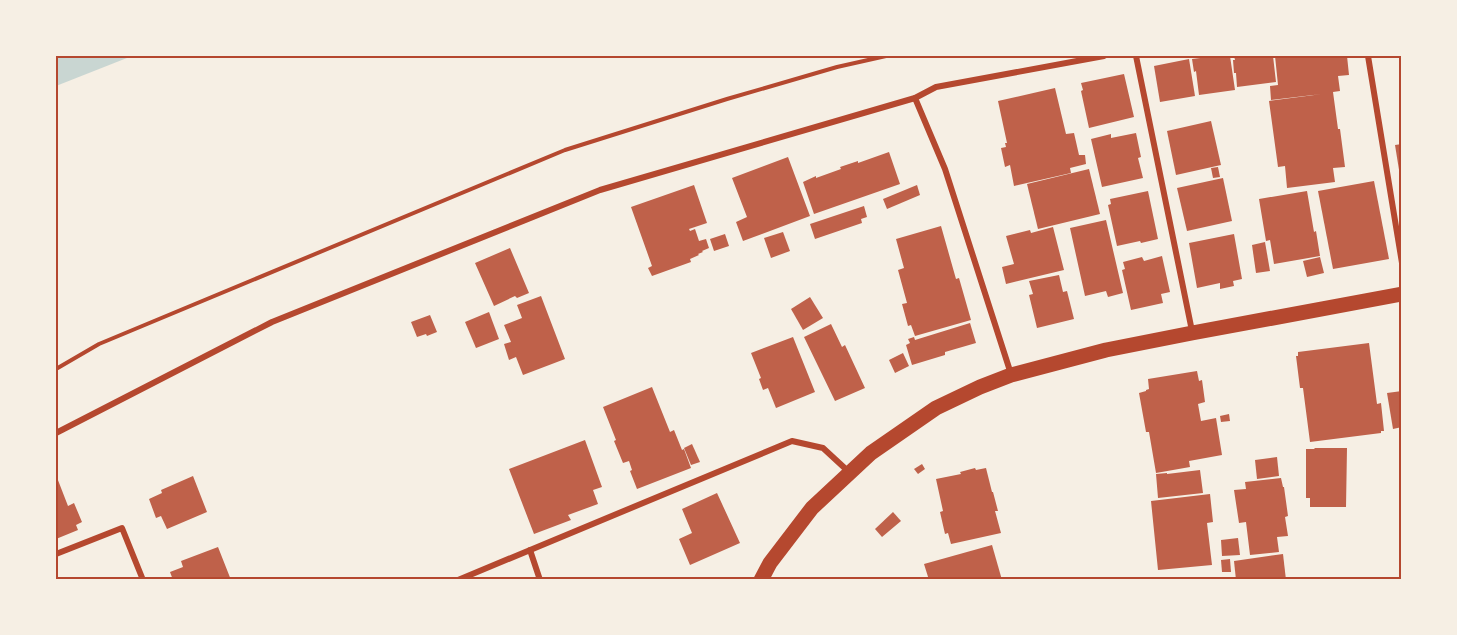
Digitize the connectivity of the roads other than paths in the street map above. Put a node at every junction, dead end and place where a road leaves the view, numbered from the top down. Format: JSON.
{"nodes":[{"id":1,"x":1104,"y":56,"type":"edge"},
{"id":2,"x":1136,"y":56,"type":"edge"},
{"id":3,"x":1368,"y":56,"type":"edge"},
{"id":4,"x":915,"y":98,"type":"junction"},
{"id":5,"x":1401,"y":263,"type":"edge"},
{"id":6,"x":1401,"y":294,"type":"edge"},
{"id":7,"x":1192,"y":333,"type":"junction"},
{"id":8,"x":1011,"y":375,"type":"junction"},
{"id":9,"x":56,"y":433,"type":"edge"},
{"id":10,"x":849,"y":472,"type":"junction"},
{"id":11,"x":530,"y":550,"type":"junction"},
{"id":12,"x":56,"y":554,"type":"edge"},
{"id":13,"x":143,"y":579,"type":"edge"},
{"id":14,"x":458,"y":579,"type":"edge"},
{"id":15,"x":540,"y":579,"type":"edge"},
{"id":16,"x":761,"y":579,"type":"edge"}],
"edges":[{"from":1,"to":4,"type":"street"},
{"from":2,"to":7,"type":"street"},
{"from":3,"to":5,"type":"street"},
{"from":4,"to":8,"type":"street"},
{"from":4,"to":9,"type":"street"},
{"from":6,"to":7,"type":"main road"},
{"from":7,"to":8,"type":"main road"},
{"from":8,"to":10,"type":"main road"},
{"from":10,"to":11,"type":"street"},
{"from":10,"to":16,"type":"main road"},
{"from":11,"to":14,"type":"street"},
{"from":11,"to":15,"type":"street"},
{"from":12,"to":13,"type":"street"}]}
